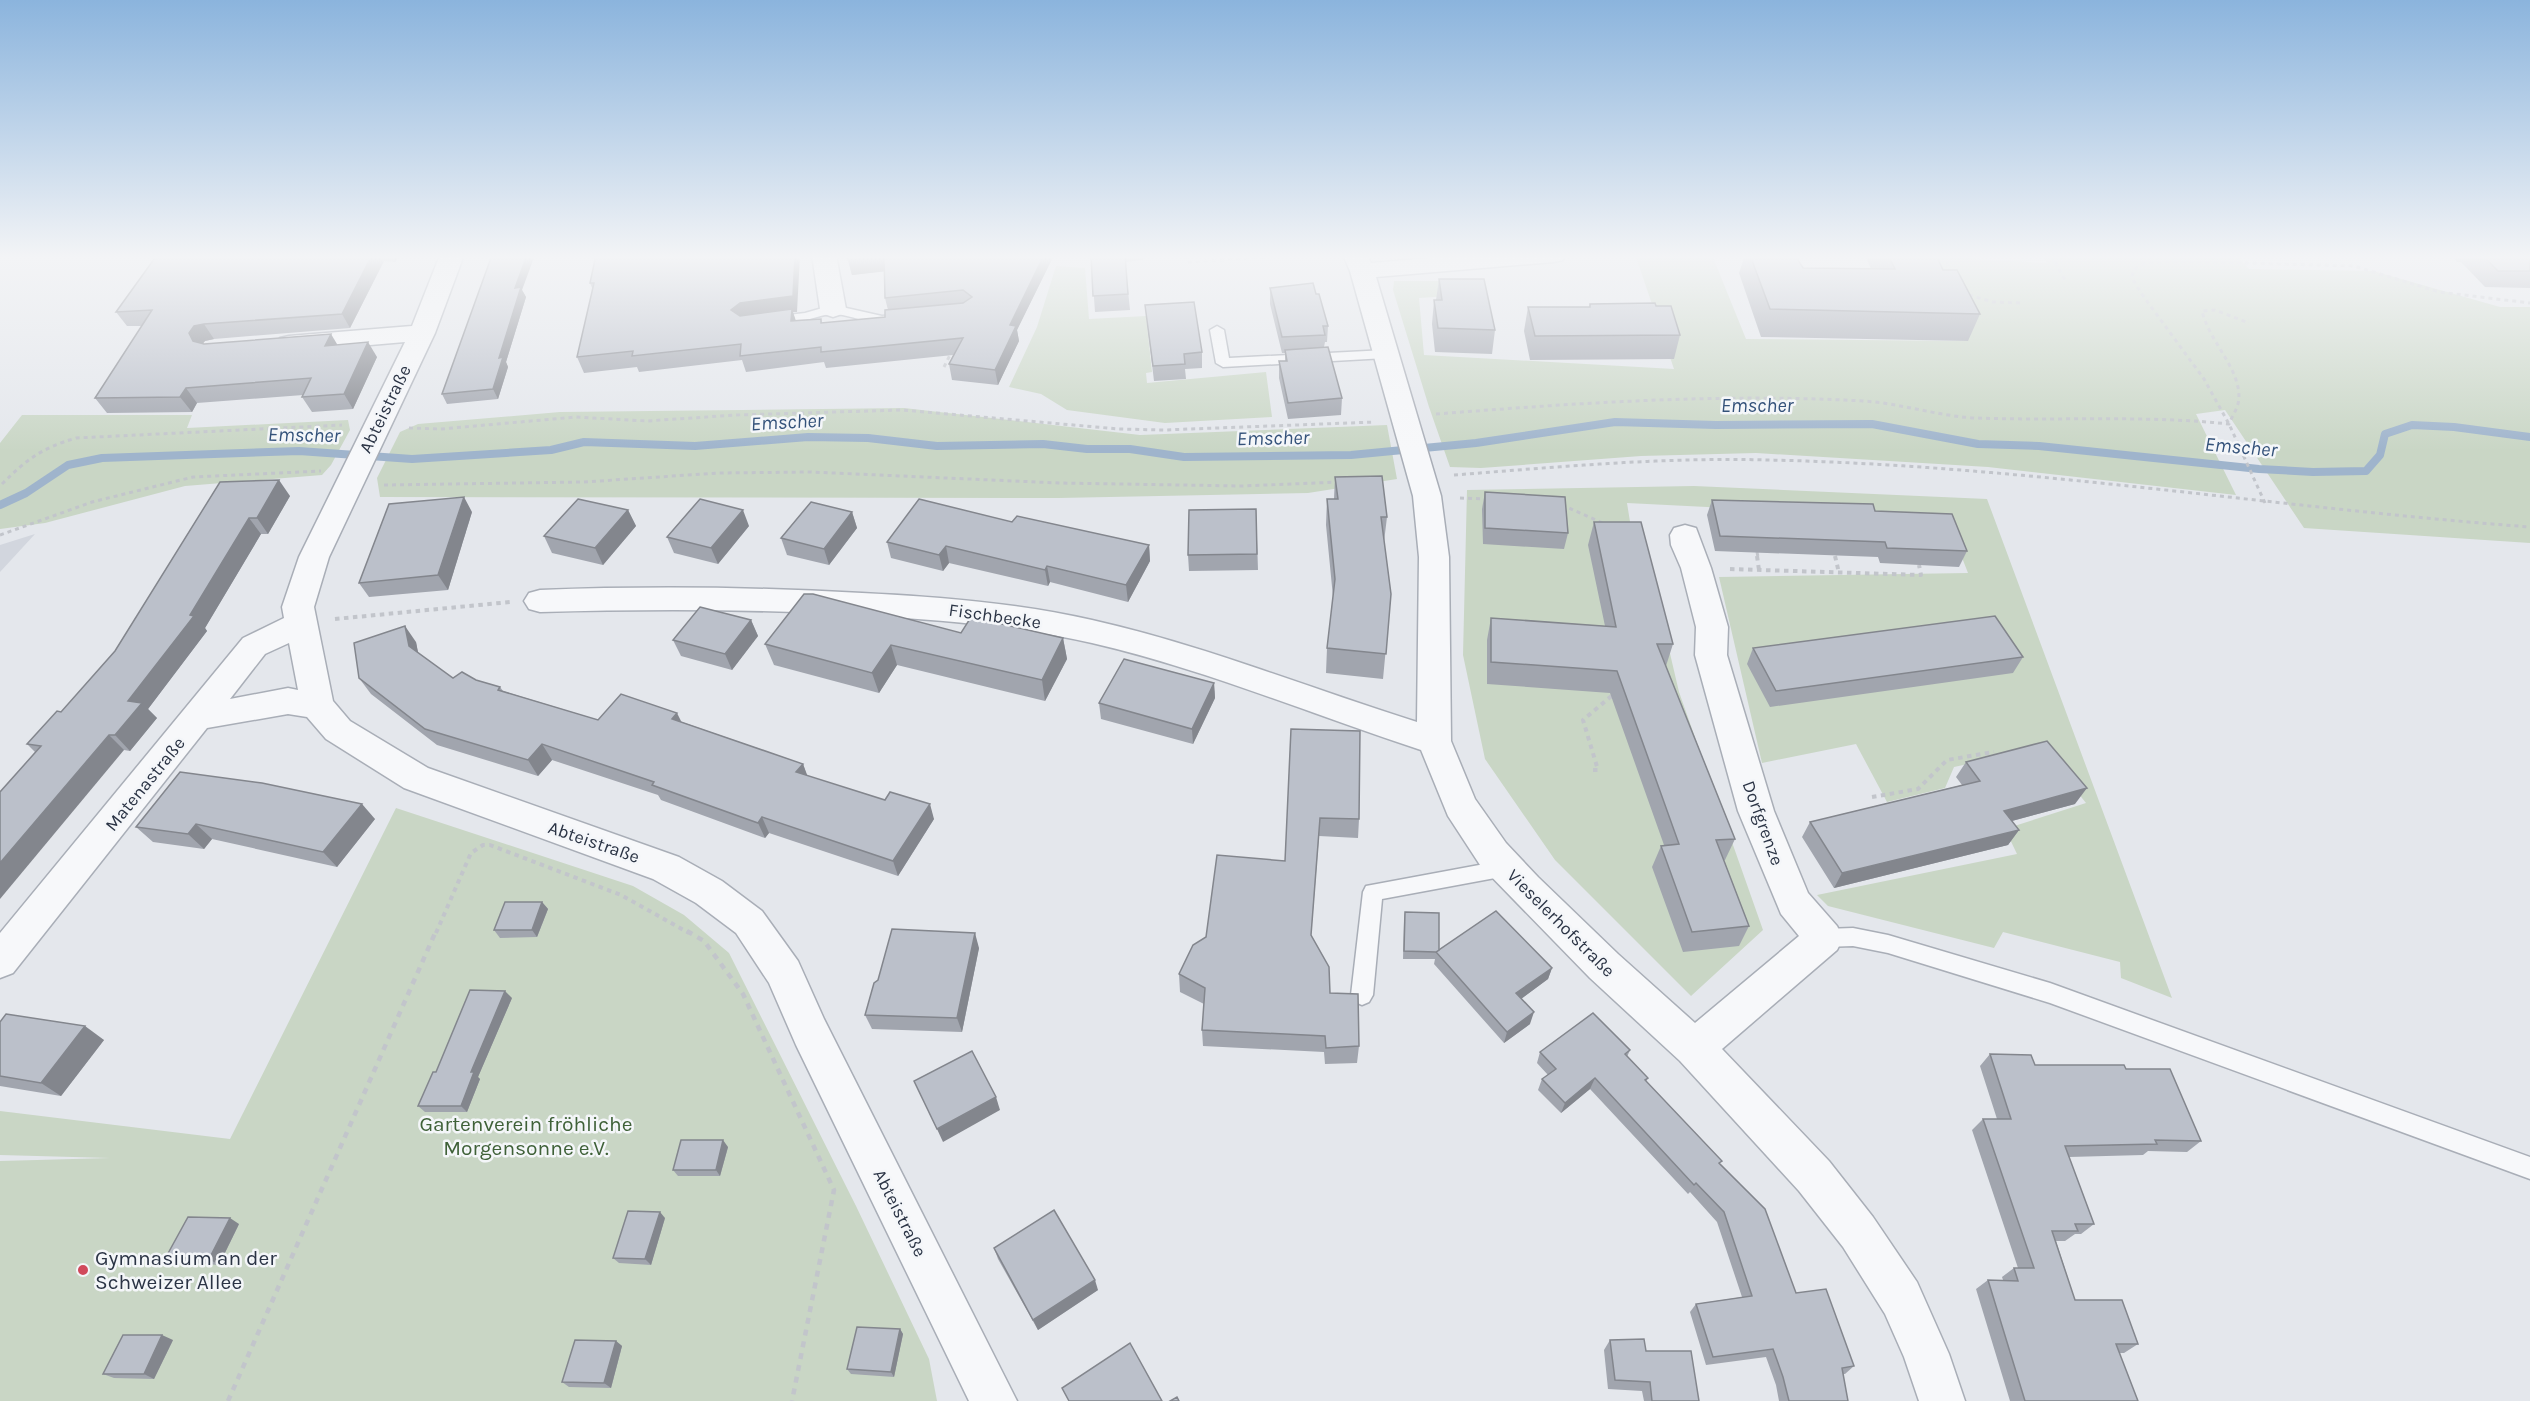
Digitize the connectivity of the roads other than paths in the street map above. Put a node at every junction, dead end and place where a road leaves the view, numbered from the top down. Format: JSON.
{"nodes":[{"id":1,"x":427,"y":320,"type":"edge"},
{"id":2,"x":774,"y":320,"type":"edge"},
{"id":3,"x":1376,"y":320,"type":"edge"},
{"id":4,"x":755,"y":323,"type":"edge"},
{"id":5,"x":1218,"y":330,"type":"dead end"},
{"id":6,"x":422,"y":333,"type":"junction"},
{"id":7,"x":268,"y":345,"type":"edge"},
{"id":8,"x":1386,"y":354,"type":"junction"},
{"id":9,"x":1685,"y":535,"type":"dead end"},
{"id":10,"x":540,"y":601,"type":"road end"},
{"id":11,"x":302,"y":624,"type":"junction"},
{"id":12,"x":317,"y":706,"type":"junction"},
{"id":13,"x":199,"y":717,"type":"junction"},
{"id":14,"x":1434,"y":741,"type":"junction"},
{"id":15,"x":1506,"y":868,"type":"junction"},
{"id":16,"x":1824,"y":938,"type":"junction"},
{"id":17,"x":0,"y":961,"type":"edge"},
{"id":18,"x":1362,"y":995,"type":"dead end"},
{"id":19,"x":1694,"y":1048,"type":"junction"},
{"id":20,"x":2530,"y":1168,"type":"edge"},
{"id":21,"x":994,"y":1401,"type":"edge"},
{"id":22,"x":1942,"y":1401,"type":"edge"}],
"edges":[{"from":1,"to":6,"type":"street","name":"Abteistraße"},
{"from":2,"to":4,"type":"lane"},
{"from":3,"to":8,"type":"street","name":"Vieselerhofstraße"},
{"from":5,"to":8,"type":"lane"},
{"from":6,"to":7,"type":"street","name":"Abteistraße"},
{"from":6,"to":11,"type":"street","name":"Abteistraße"},
{"from":8,"to":14,"type":"street","name":"Vieselerhofstraße"},
{"from":9,"to":16,"type":"street","name":"Dorfgrenze"},
{"from":10,"to":14,"type":"street","name":"Fischbecke"},
{"from":11,"to":12,"type":"street","name":"Abteistraße"},
{"from":11,"to":13,"type":"street","name":"Matenastraße"},
{"from":12,"to":13,"type":"street"},
{"from":12,"to":21,"type":"street","name":"Abteistraße"},
{"from":13,"to":17,"type":"street","name":"Matenastraße"},
{"from":14,"to":15,"type":"street","name":"Vieselerhofstraße"},
{"from":15,"to":18,"type":"lane"},
{"from":15,"to":19,"type":"street","name":"Vieselerhofstraße"},
{"from":16,"to":19,"type":"street"},
{"from":16,"to":20,"type":"lane"},
{"from":19,"to":22,"type":"street","name":"Vieselerhofstraße"}]}
